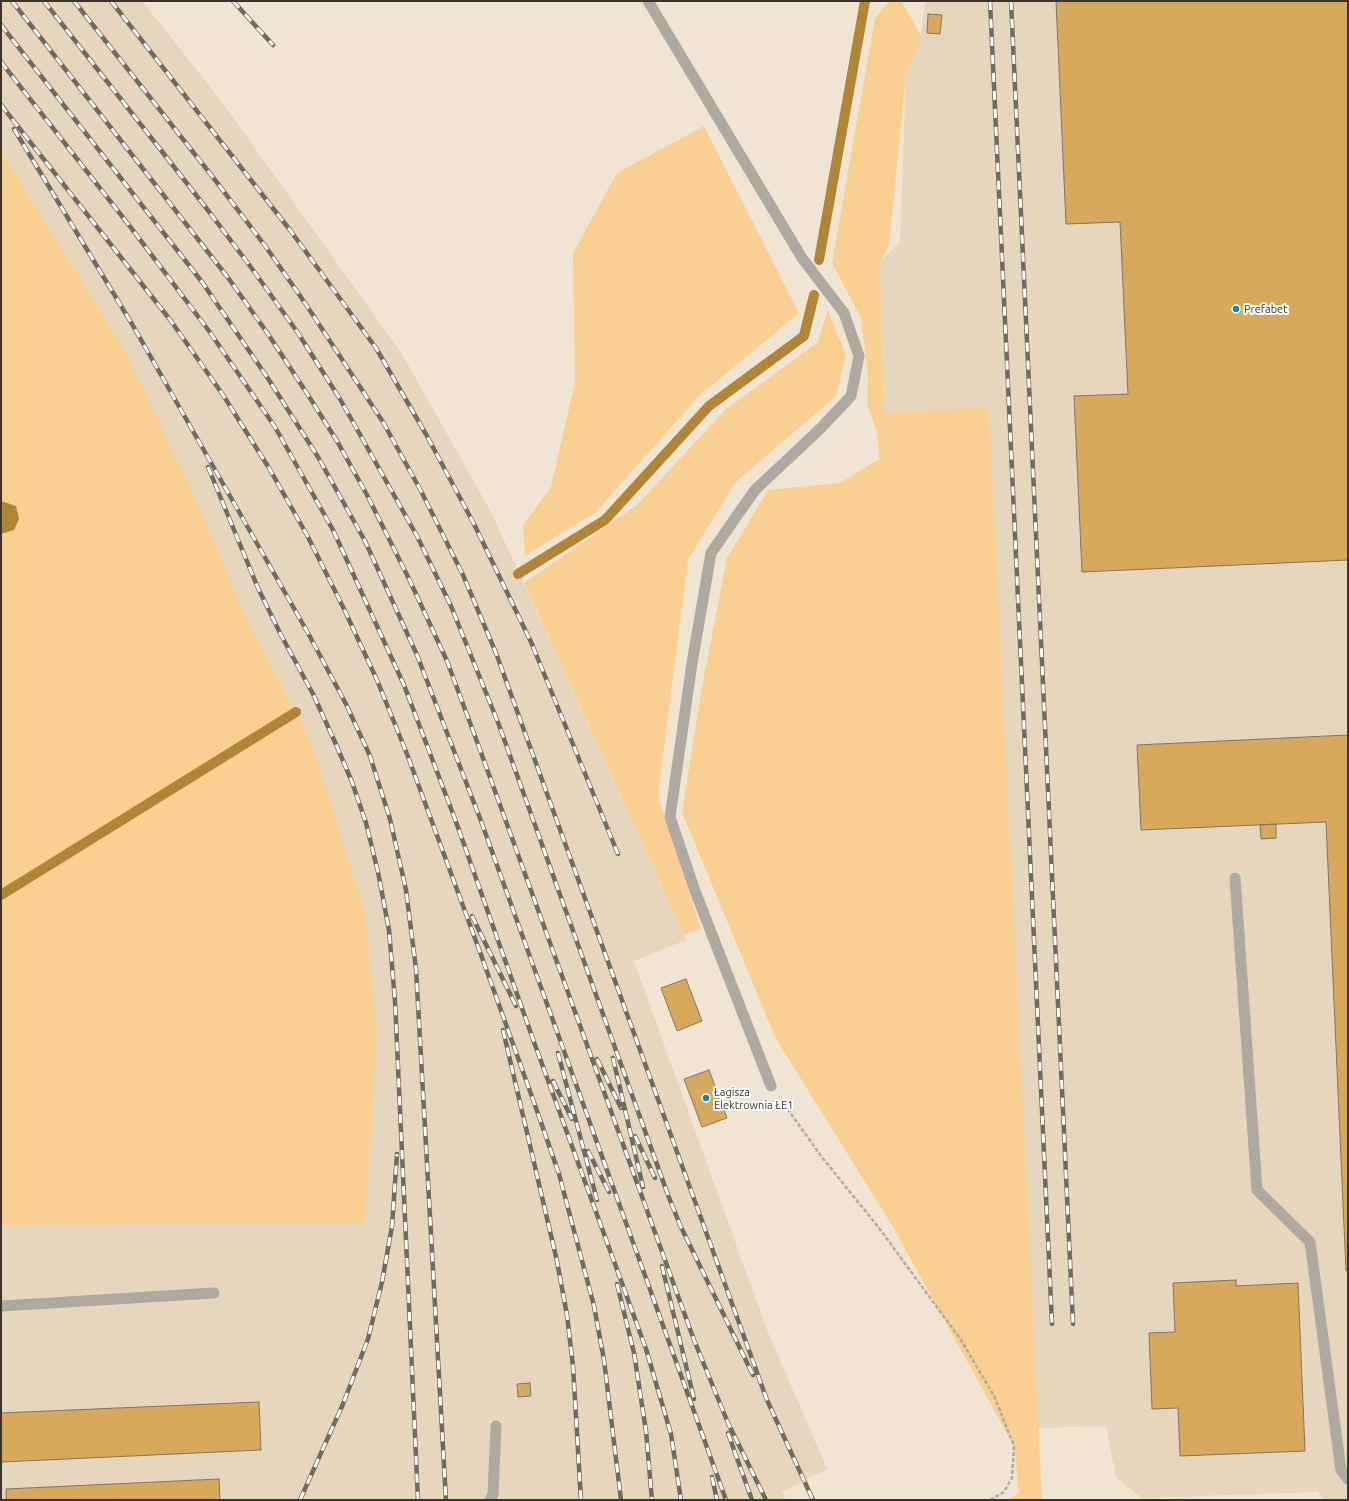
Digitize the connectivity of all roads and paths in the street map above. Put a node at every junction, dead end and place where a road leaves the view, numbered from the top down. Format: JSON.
{"nodes":[{"id":1,"x":648,"y":1,"type":"edge"},
{"id":2,"x":1235,"y":878,"type":"dead end"},
{"id":3,"x":771,"y":1086,"type":"joint"},
{"id":4,"x":214,"y":1293,"type":"dead end"},
{"id":5,"x":1,"y":1306,"type":"edge"},
{"id":6,"x":496,"y":1426,"type":"dead end"},
{"id":7,"x":1348,"y":1479,"type":"edge"},
{"id":8,"x":490,"y":1500,"type":"edge"},
{"id":9,"x":990,"y":1500,"type":"edge"}],
"edges":[{"from":1,"to":3,"type":"lane"},
{"from":2,"to":7,"type":"lane"},
{"from":3,"to":9,"type":"path"},
{"from":4,"to":5,"type":"lane"},
{"from":6,"to":8,"type":"lane"}]}
